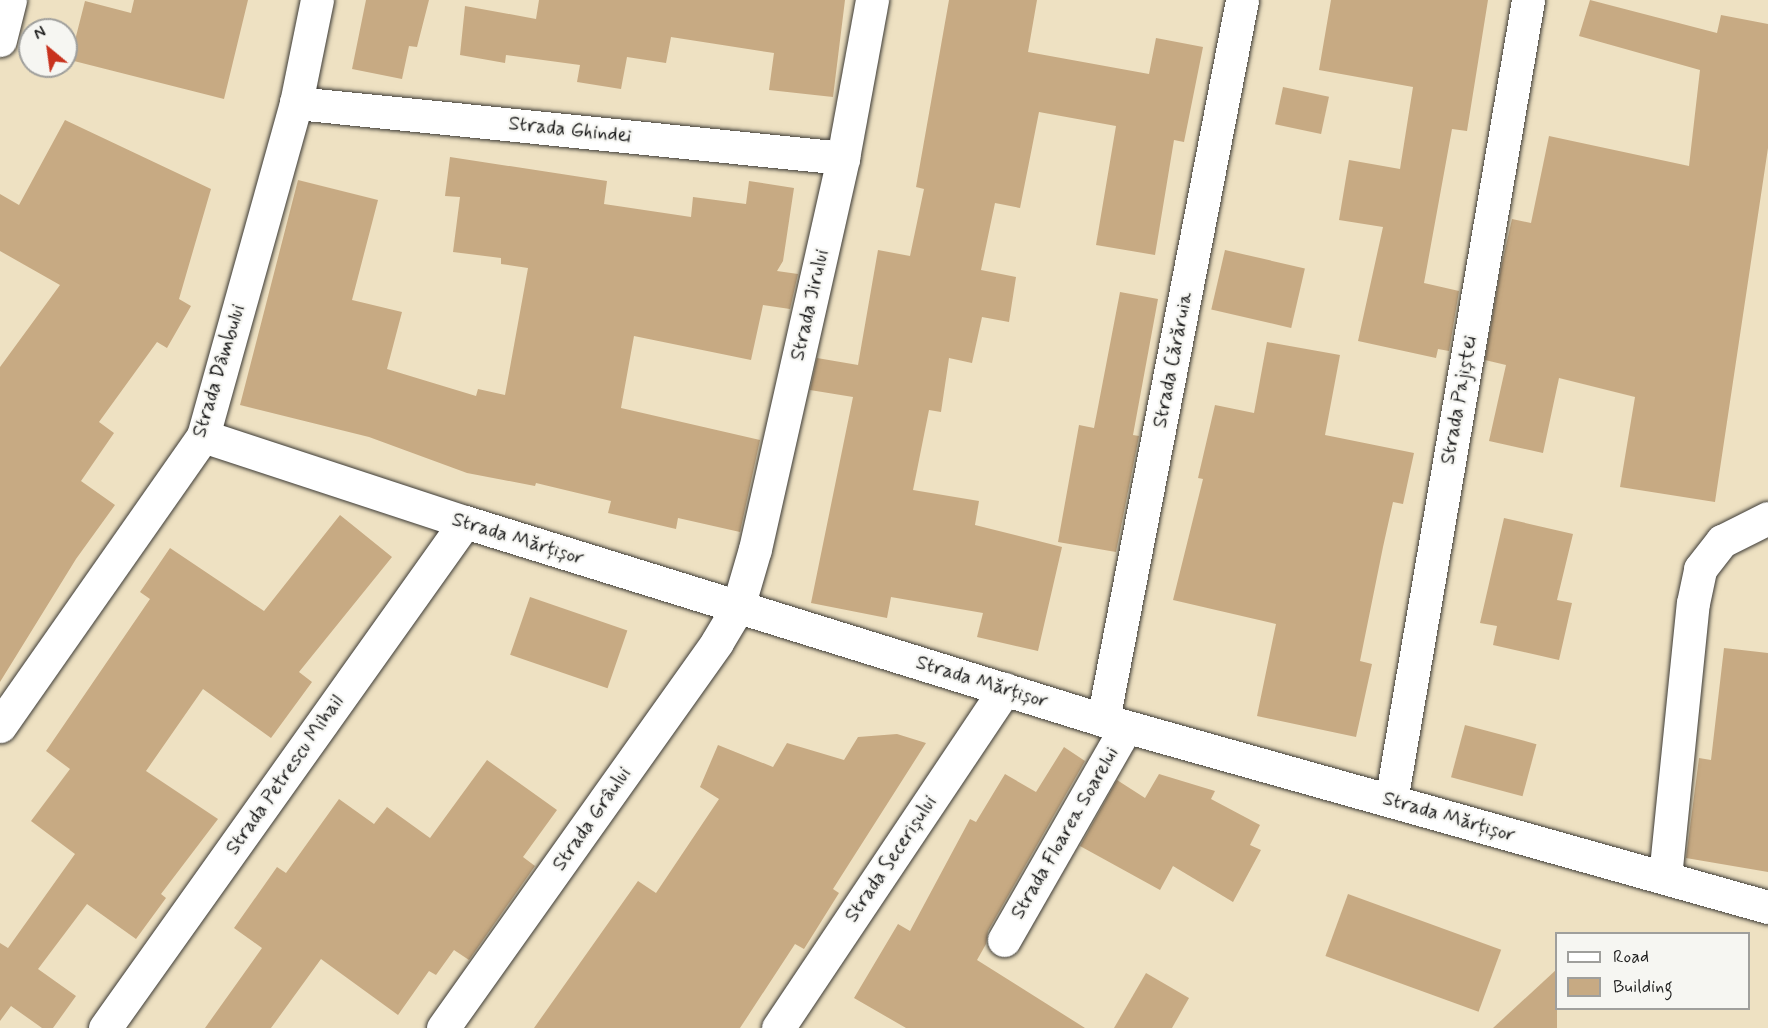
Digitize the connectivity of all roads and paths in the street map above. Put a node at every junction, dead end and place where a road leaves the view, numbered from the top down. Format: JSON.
{"nodes":[{"id":1,"x":10,"y":0,"type":"edge"},
{"id":2,"x":317,"y":0,"type":"edge"},
{"id":3,"x":872,"y":0,"type":"edge"},
{"id":4,"x":1242,"y":0,"type":"edge"},
{"id":5,"x":1528,"y":0,"type":"edge"},
{"id":6,"x":0,"y":40,"type":"edge"},
{"id":7,"x":296,"y":103,"type":"junction"},
{"id":8,"x":843,"y":158,"type":"junction"},
{"id":9,"x":203,"y":436,"type":"junction"},
{"id":10,"x":1768,"y":518,"type":"edge"},
{"id":11,"x":465,"y":522,"type":"junction"},
{"id":12,"x":738,"y":607,"type":"junction"},
{"id":13,"x":1005,"y":689,"type":"junction"},
{"id":14,"x":1115,"y":723,"type":"junction"},
{"id":15,"x":0,"y":726,"type":"edge"},
{"id":16,"x":1390,"y":801,"type":"junction"},
{"id":17,"x":1665,"y":877,"type":"junction"},
{"id":18,"x":1768,"y":907,"type":"edge"},
{"id":19,"x":1004,"y":940,"type":"dead end"},
{"id":20,"x":105,"y":1028,"type":"edge"},
{"id":21,"x":443,"y":1028,"type":"edge"},
{"id":22,"x":778,"y":1028,"type":"edge"}],
"edges":[{"from":1,"to":6,"type":"street"},
{"from":2,"to":7,"type":"street","name":"Strada Dâmbului"},
{"from":3,"to":8,"type":"street","name":"Strada Jirului"},
{"from":4,"to":14,"type":"street","name":"Strada Cărăruia"},
{"from":5,"to":16,"type":"street","name":"Strada Pajiștei"},
{"from":7,"to":8,"type":"street","name":"Strada Ghindei"},
{"from":7,"to":9,"type":"street","name":"Strada Dâmbului"},
{"from":8,"to":12,"type":"street","name":"Strada Jirului"},
{"from":9,"to":11,"type":"street","name":"Strada Mărțișor"},
{"from":9,"to":15,"type":"street","name":"Strada Dâmbului"},
{"from":10,"to":17,"type":"street"},
{"from":11,"to":12,"type":"street","name":"Strada Mărțișor"},
{"from":11,"to":20,"type":"street","name":"Strada Petrescu Mihail"},
{"from":12,"to":13,"type":"street","name":"Strada Mărțișor"},
{"from":12,"to":21,"type":"street","name":"Strada Grâului"},
{"from":13,"to":14,"type":"street","name":"Strada Mărțișor"},
{"from":13,"to":22,"type":"street","name":"Strada Secerișului"},
{"from":14,"to":16,"type":"street","name":"Strada Mărțișor"},
{"from":14,"to":19,"type":"street","name":"Strada Floarea Soarelui"},
{"from":16,"to":17,"type":"street","name":"Strada Mărțișor"},
{"from":17,"to":18,"type":"street","name":"Strada Mărțișor"}]}
